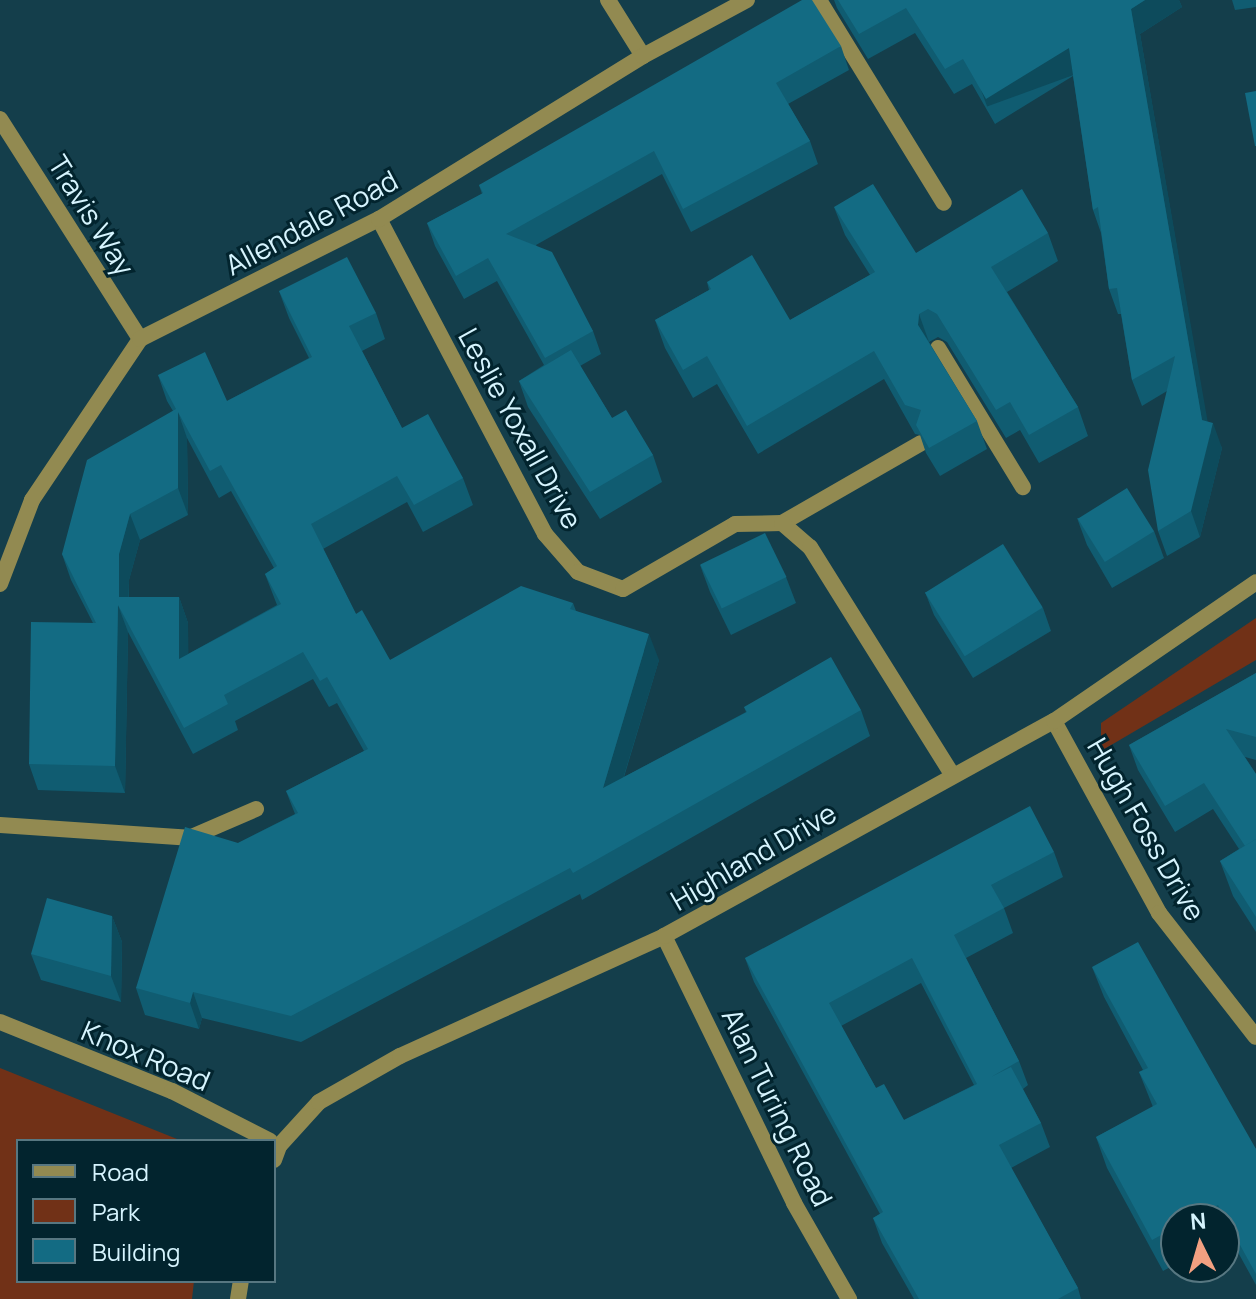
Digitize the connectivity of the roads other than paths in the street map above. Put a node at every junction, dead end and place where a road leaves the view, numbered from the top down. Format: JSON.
{"nodes":[{"id":1,"x":608,"y":0,"type":"edge"},
{"id":2,"x":747,"y":0,"type":"edge"},
{"id":3,"x":819,"y":0,"type":"edge"},
{"id":4,"x":643,"y":56,"type":"junction"},
{"id":5,"x":0,"y":119,"type":"edge"},
{"id":6,"x":944,"y":203,"type":"dead end"},
{"id":7,"x":379,"y":219,"type":"junction"},
{"id":8,"x":140,"y":339,"type":"junction"},
{"id":9,"x":938,"y":348,"type":"edge"},
{"id":10,"x":975,"y":412,"type":"junction"},
{"id":11,"x":960,"y":421,"type":"edge"},
{"id":12,"x":921,"y":443,"type":"edge"},
{"id":13,"x":1023,"y":487,"type":"dead end"},
{"id":14,"x":782,"y":523,"type":"junction"},
{"id":15,"x":1256,"y":582,"type":"edge"},
{"id":16,"x":0,"y":584,"type":"edge"},
{"id":17,"x":1054,"y":721,"type":"junction"},
{"id":18,"x":952,"y":774,"type":"junction"},
{"id":19,"x":256,"y":809,"type":"dead end"},
{"id":20,"x":0,"y":825,"type":"edge"},
{"id":21,"x":664,"y":936,"type":"junction"},
{"id":22,"x":0,"y":1022,"type":"edge"},
{"id":23,"x":1256,"y":1037,"type":"edge"},
{"id":24,"x":258,"y":1139,"type":"edge"},
{"id":25,"x":276,"y":1146,"type":"edge"},
{"id":26,"x":849,"y":1299,"type":"edge"}],
"edges":[{"from":1,"to":4,"type":"street"},
{"from":2,"to":4,"type":"street","name":"Allendale Road"},
{"from":3,"to":6,"type":"street"},
{"from":4,"to":7,"type":"street","name":"Allendale Road"},
{"from":5,"to":8,"type":"street","name":"Travis Way"},
{"from":7,"to":8,"type":"street","name":"Allendale Road"},
{"from":7,"to":14,"type":"street","name":"Leslie Yoxall Drive"},
{"from":8,"to":16,"type":"street","name":"Allendale Road"},
{"from":9,"to":10,"type":"street"},
{"from":10,"to":11,"type":"street"},
{"from":10,"to":13,"type":"street"},
{"from":12,"to":14,"type":"street"},
{"from":14,"to":18,"type":"street"},
{"from":15,"to":17,"type":"street","name":"Highland Drive"},
{"from":17,"to":18,"type":"street","name":"Highland Drive"},
{"from":17,"to":23,"type":"street","name":"Hugh Foss Drive"},
{"from":18,"to":21,"type":"street","name":"Highland Drive"},
{"from":19,"to":20,"type":"street"},
{"from":21,"to":25,"type":"street","name":"Highland Drive"},
{"from":21,"to":26,"type":"street","name":"Alan Turing Road"},
{"from":22,"to":24,"type":"street","name":"Knox Road"}]}
